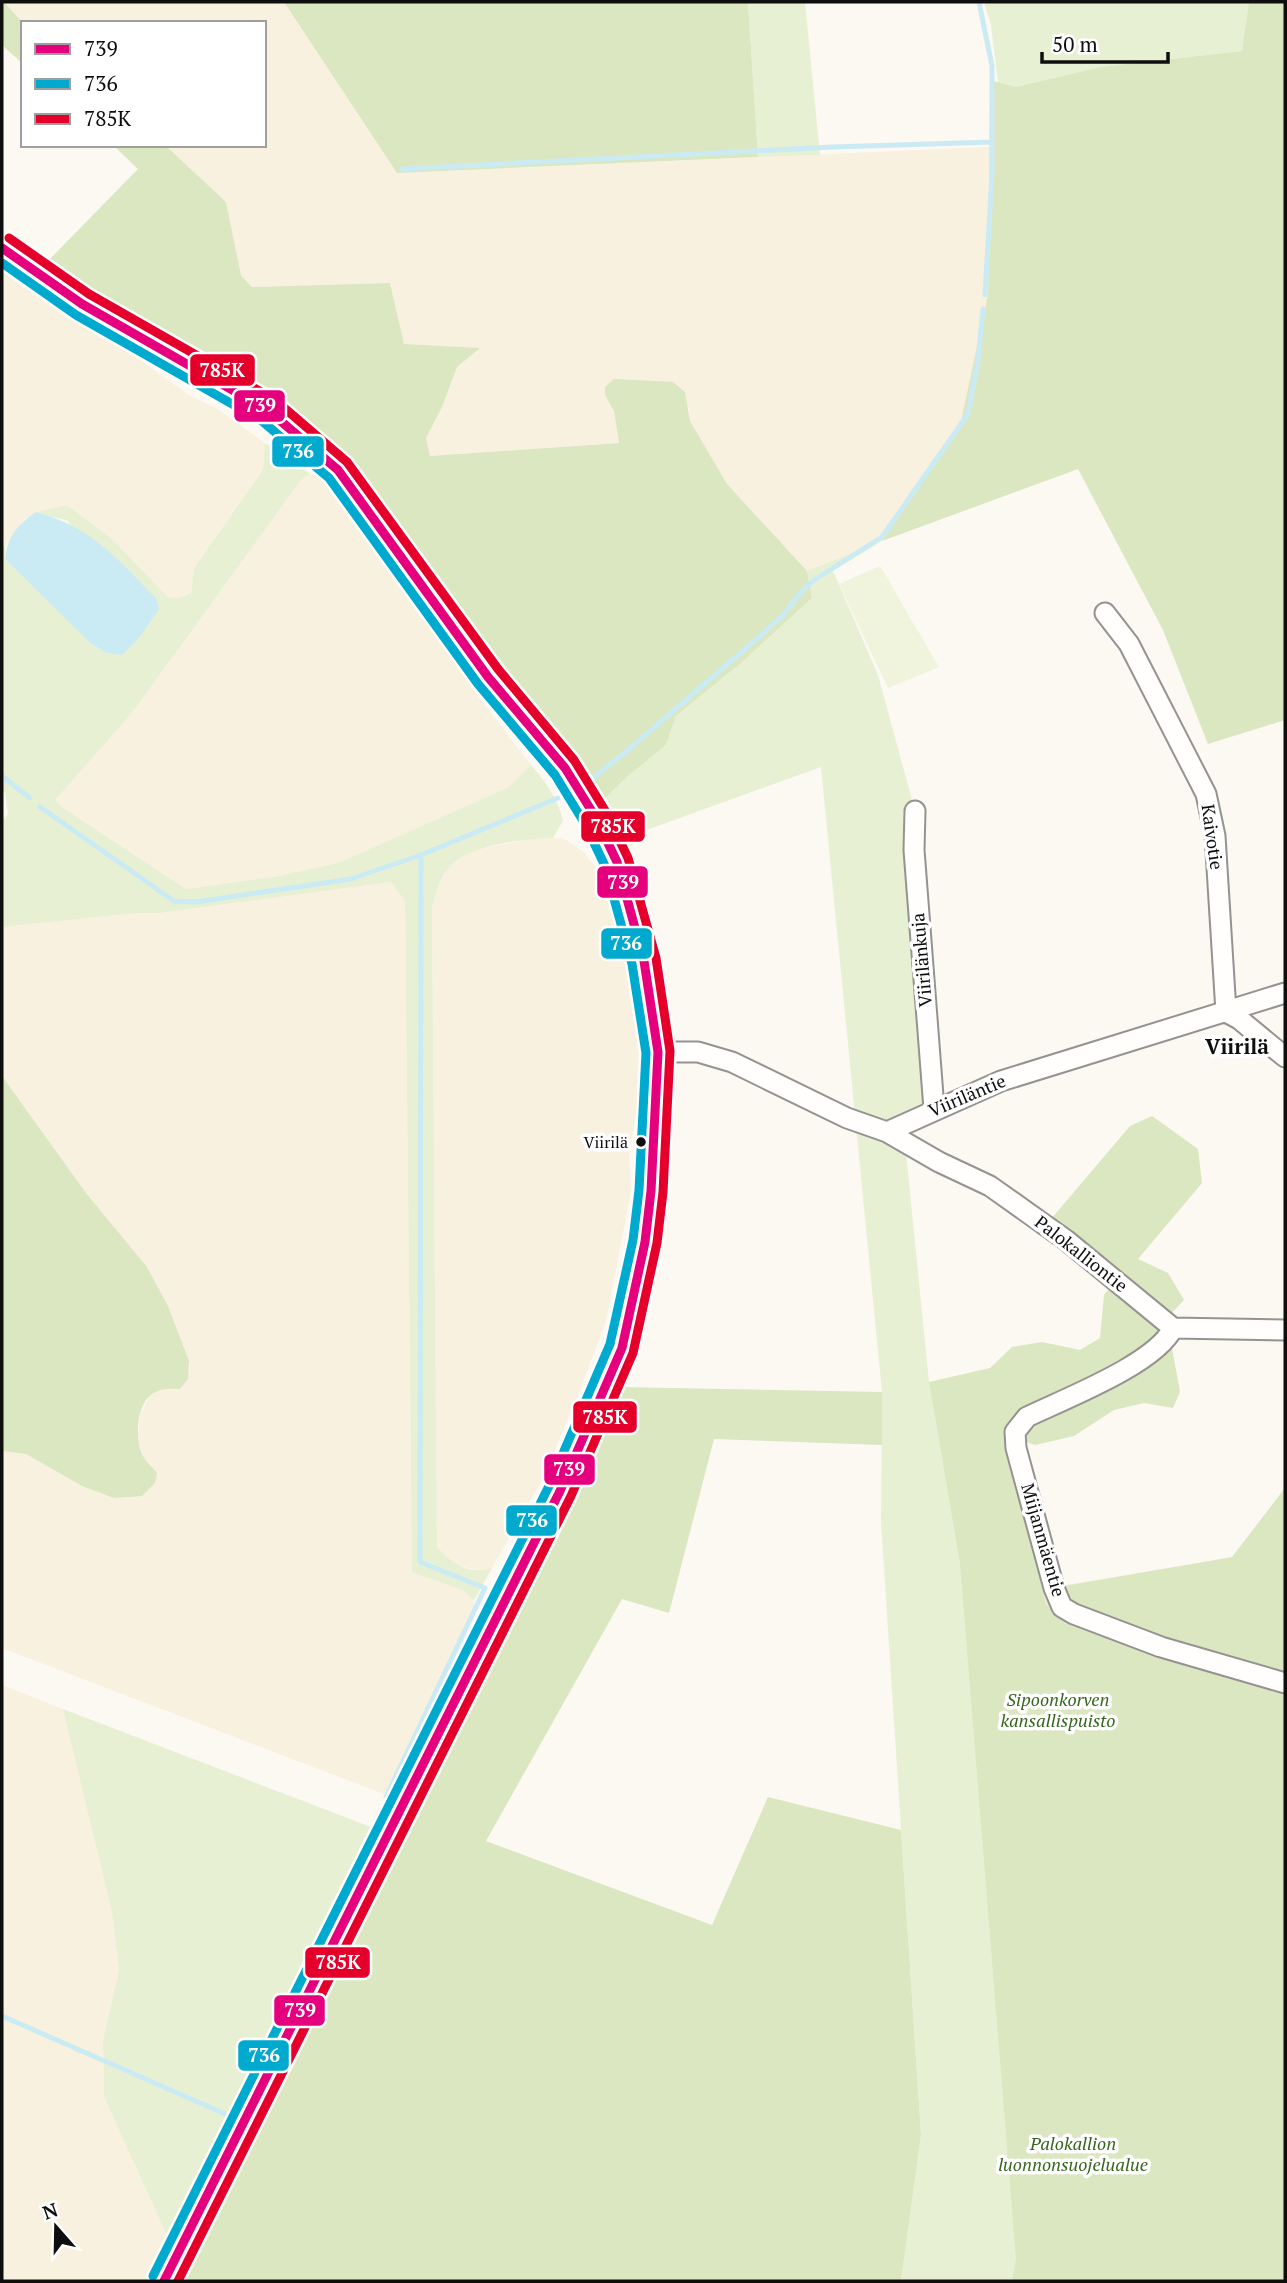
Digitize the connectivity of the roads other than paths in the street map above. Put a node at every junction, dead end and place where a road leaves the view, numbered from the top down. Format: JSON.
{"nodes":[{"id":1,"x":2,"y":248,"type":"edge"},
{"id":2,"x":1105,"y":613,"type":"dead end"},
{"id":3,"x":915,"y":811,"type":"dead end"},
{"id":4,"x":1285,"y":993,"type":"edge"},
{"id":5,"x":1226,"y":1012,"type":"junction"},
{"id":6,"x":658,"y":1052,"type":"junction"},
{"id":7,"x":1285,"y":1056,"type":"edge"},
{"id":8,"x":934,"y":1109,"type":"junction"},
{"id":9,"x":887,"y":1132,"type":"junction"},
{"id":10,"x":1173,"y":1328,"type":"junction"},
{"id":11,"x":1285,"y":1330,"type":"edge"},
{"id":12,"x":1285,"y":1683,"type":"edge"},
{"id":13,"x":164,"y":2281,"type":"edge"}],
"edges":[{"from":1,"to":6,"type":"street"},
{"from":2,"to":5,"type":"street","name":"Kaivotie"},
{"from":3,"to":8,"type":"street","name":"Viirilänkuja"},
{"from":4,"to":5,"type":"street","name":"Viiriläntie"},
{"from":5,"to":7,"type":"street"},
{"from":5,"to":8,"type":"street","name":"Viiriläntie"},
{"from":6,"to":9,"type":"street"},
{"from":6,"to":13,"type":"street"},
{"from":8,"to":9,"type":"street","name":"Viiriläntie"},
{"from":9,"to":10,"type":"street","name":"Palokalliontie"},
{"from":10,"to":11,"type":"street"},
{"from":10,"to":12,"type":"street","name":"Miijanmäentie"}]}
